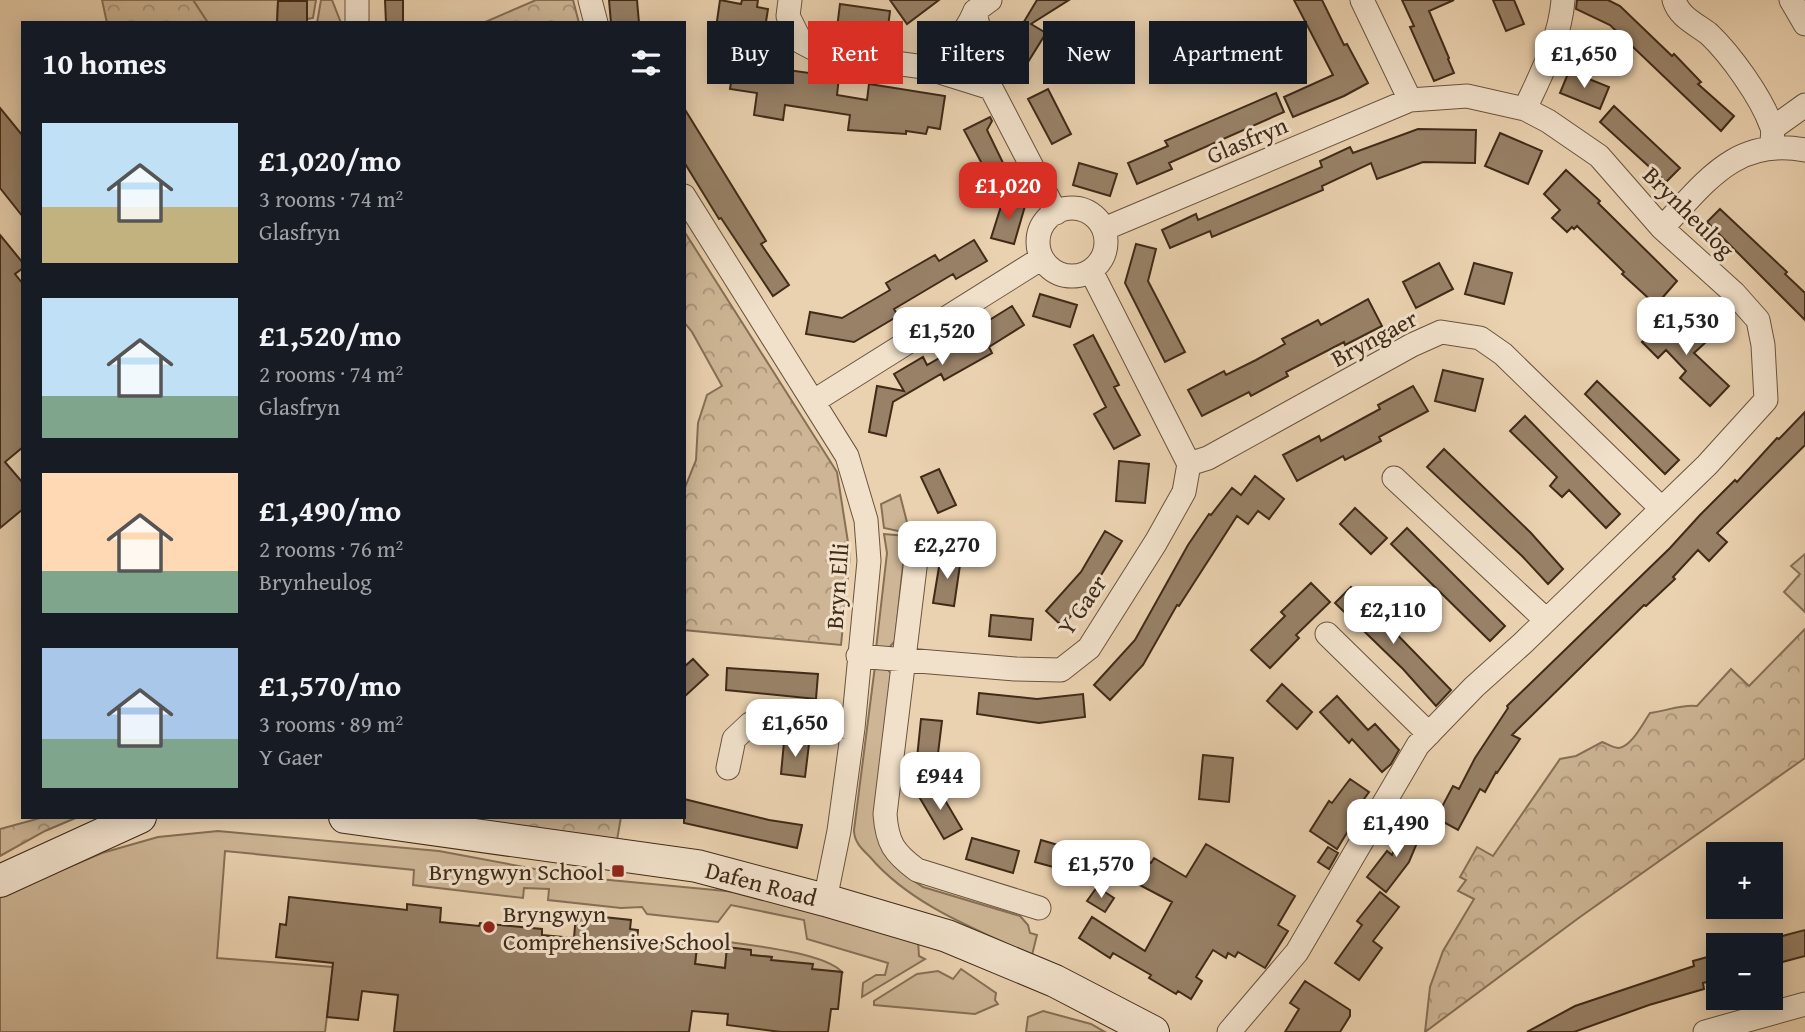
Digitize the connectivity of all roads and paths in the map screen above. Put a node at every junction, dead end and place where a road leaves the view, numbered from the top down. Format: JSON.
{"nodes":[{"id":1,"x":356,"y":0,"type":"edge"},
{"id":2,"x":590,"y":0,"type":"edge"},
{"id":3,"x":790,"y":0,"type":"edge"},
{"id":4,"x":1362,"y":0,"type":"edge"},
{"id":5,"x":1563,"y":0,"type":"edge"},
{"id":6,"x":1674,"y":0,"type":"edge"},
{"id":7,"x":1791,"y":0,"type":"edge"},
{"id":8,"x":983,"y":6,"type":"edge"},
{"id":9,"x":357,"y":21,"type":"edge"},
{"id":10,"x":595,"y":21,"type":"edge"},
{"id":11,"x":973,"y":21,"type":"edge"},
{"id":12,"x":1805,"y":24,"type":"edge"},
{"id":13,"x":917,"y":66,"type":"edge"},
{"id":14,"x":978,"y":84,"type":"edge"},
{"id":15,"x":991,"y":88,"type":"junction"},
{"id":16,"x":1410,"y":100,"type":"junction"},
{"id":17,"x":1805,"y":105,"type":"edge"},
{"id":18,"x":1525,"y":109,"type":"junction"},
{"id":19,"x":1772,"y":137,"type":"junction"},
{"id":20,"x":1805,"y":150,"type":"edge"},
{"id":21,"x":686,"y":199,"type":"edge"},
{"id":22,"x":1056,"y":213,"type":"junction"},
{"id":23,"x":1662,"y":228,"type":"junction"},
{"id":24,"x":1104,"y":229,"type":"junction"},
{"id":25,"x":1042,"y":258,"type":"junction"},
{"id":26,"x":1091,"y":271,"type":"junction"},
{"id":27,"x":814,"y":401,"type":"junction"},
{"id":28,"x":1189,"y":464,"type":"junction"},
{"id":29,"x":1394,"y":478,"type":"dead end"},
{"id":30,"x":1661,"y":508,"type":"junction"},
{"id":31,"x":918,"y":543,"type":"dead end"},
{"id":32,"x":1546,"y":620,"type":"junction"},
{"id":33,"x":1327,"y":634,"type":"dead end"},
{"id":34,"x":858,"y":656,"type":"junction"},
{"id":35,"x":905,"y":660,"type":"junction"},
{"id":36,"x":853,"y":728,"type":"junction"},
{"id":37,"x":1429,"y":734,"type":"junction"},
{"id":38,"x":729,"y":768,"type":"dead end"},
{"id":39,"x":136,"y":819,"type":"edge"},
{"id":40,"x":359,"y":819,"type":"edge"},
{"id":41,"x":0,"y":881,"type":"edge"},
{"id":42,"x":825,"y":900,"type":"junction"},
{"id":43,"x":1039,"y":908,"type":"dead end"},
{"id":44,"x":1805,"y":1004,"type":"edge"},
{"id":45,"x":1153,"y":1032,"type":"edge"},
{"id":46,"x":1229,"y":1032,"type":"edge"},
{"id":47,"x":1705,"y":1032,"type":"edge"}],
"edges":[{"from":1,"to":9,"type":"street"},
{"from":2,"to":10,"type":"street"},
{"from":3,"to":13,"type":"street"},
{"from":4,"to":16,"type":"street"},
{"from":5,"to":18,"type":"street"},
{"from":6,"to":19,"type":"street"},
{"from":7,"to":12,"type":"street"},
{"from":8,"to":11,"type":"street"},
{"from":8,"to":15,"type":"street"},
{"from":14,"to":15,"type":"street"},
{"from":15,"to":22,"type":"street"},
{"from":16,"to":18,"type":"street","name":"Brynheulog"},
{"from":16,"to":24,"type":"street","name":"Glasfryn"},
{"from":17,"to":19,"type":"street"},
{"from":18,"to":23,"type":"street","name":"Brynheulog"},
{"from":19,"to":20,"type":"street"},
{"from":19,"to":23,"type":"street"},
{"from":21,"to":27,"type":"street","name":"Bryn Elli"},
{"from":22,"to":24,"type":"street"},
{"from":22,"to":25,"type":"street"},
{"from":23,"to":30,"type":"street","name":"Brynheulog"},
{"from":24,"to":26,"type":"street"},
{"from":25,"to":26,"type":"street"},
{"from":25,"to":27,"type":"street"},
{"from":26,"to":28,"type":"street"},
{"from":27,"to":34,"type":"street","name":"Bryn Elli"},
{"from":28,"to":30,"type":"street","name":"Bryngaer"},
{"from":28,"to":35,"type":"street","name":"Y Gaer"},
{"from":29,"to":32,"type":"street"},
{"from":30,"to":32,"type":"street","name":"Brynheulog"},
{"from":31,"to":35,"type":"street"},
{"from":32,"to":37,"type":"street","name":"Brynheulog"},
{"from":33,"to":37,"type":"street"},
{"from":34,"to":35,"type":"street","name":"Y Gaer"},
{"from":34,"to":36,"type":"street","name":"Bryn Elli"},
{"from":35,"to":43,"type":"street"},
{"from":36,"to":38,"type":"street"},
{"from":36,"to":42,"type":"street","name":"Bryn Elli"},
{"from":37,"to":46,"type":"street","name":"Brynheulog"},
{"from":39,"to":41,"type":"street"},
{"from":40,"to":42,"type":"street","name":"Dafen Road"},
{"from":42,"to":45,"type":"street","name":"Dafen Road"},
{"from":44,"to":47,"type":"street"}]}
